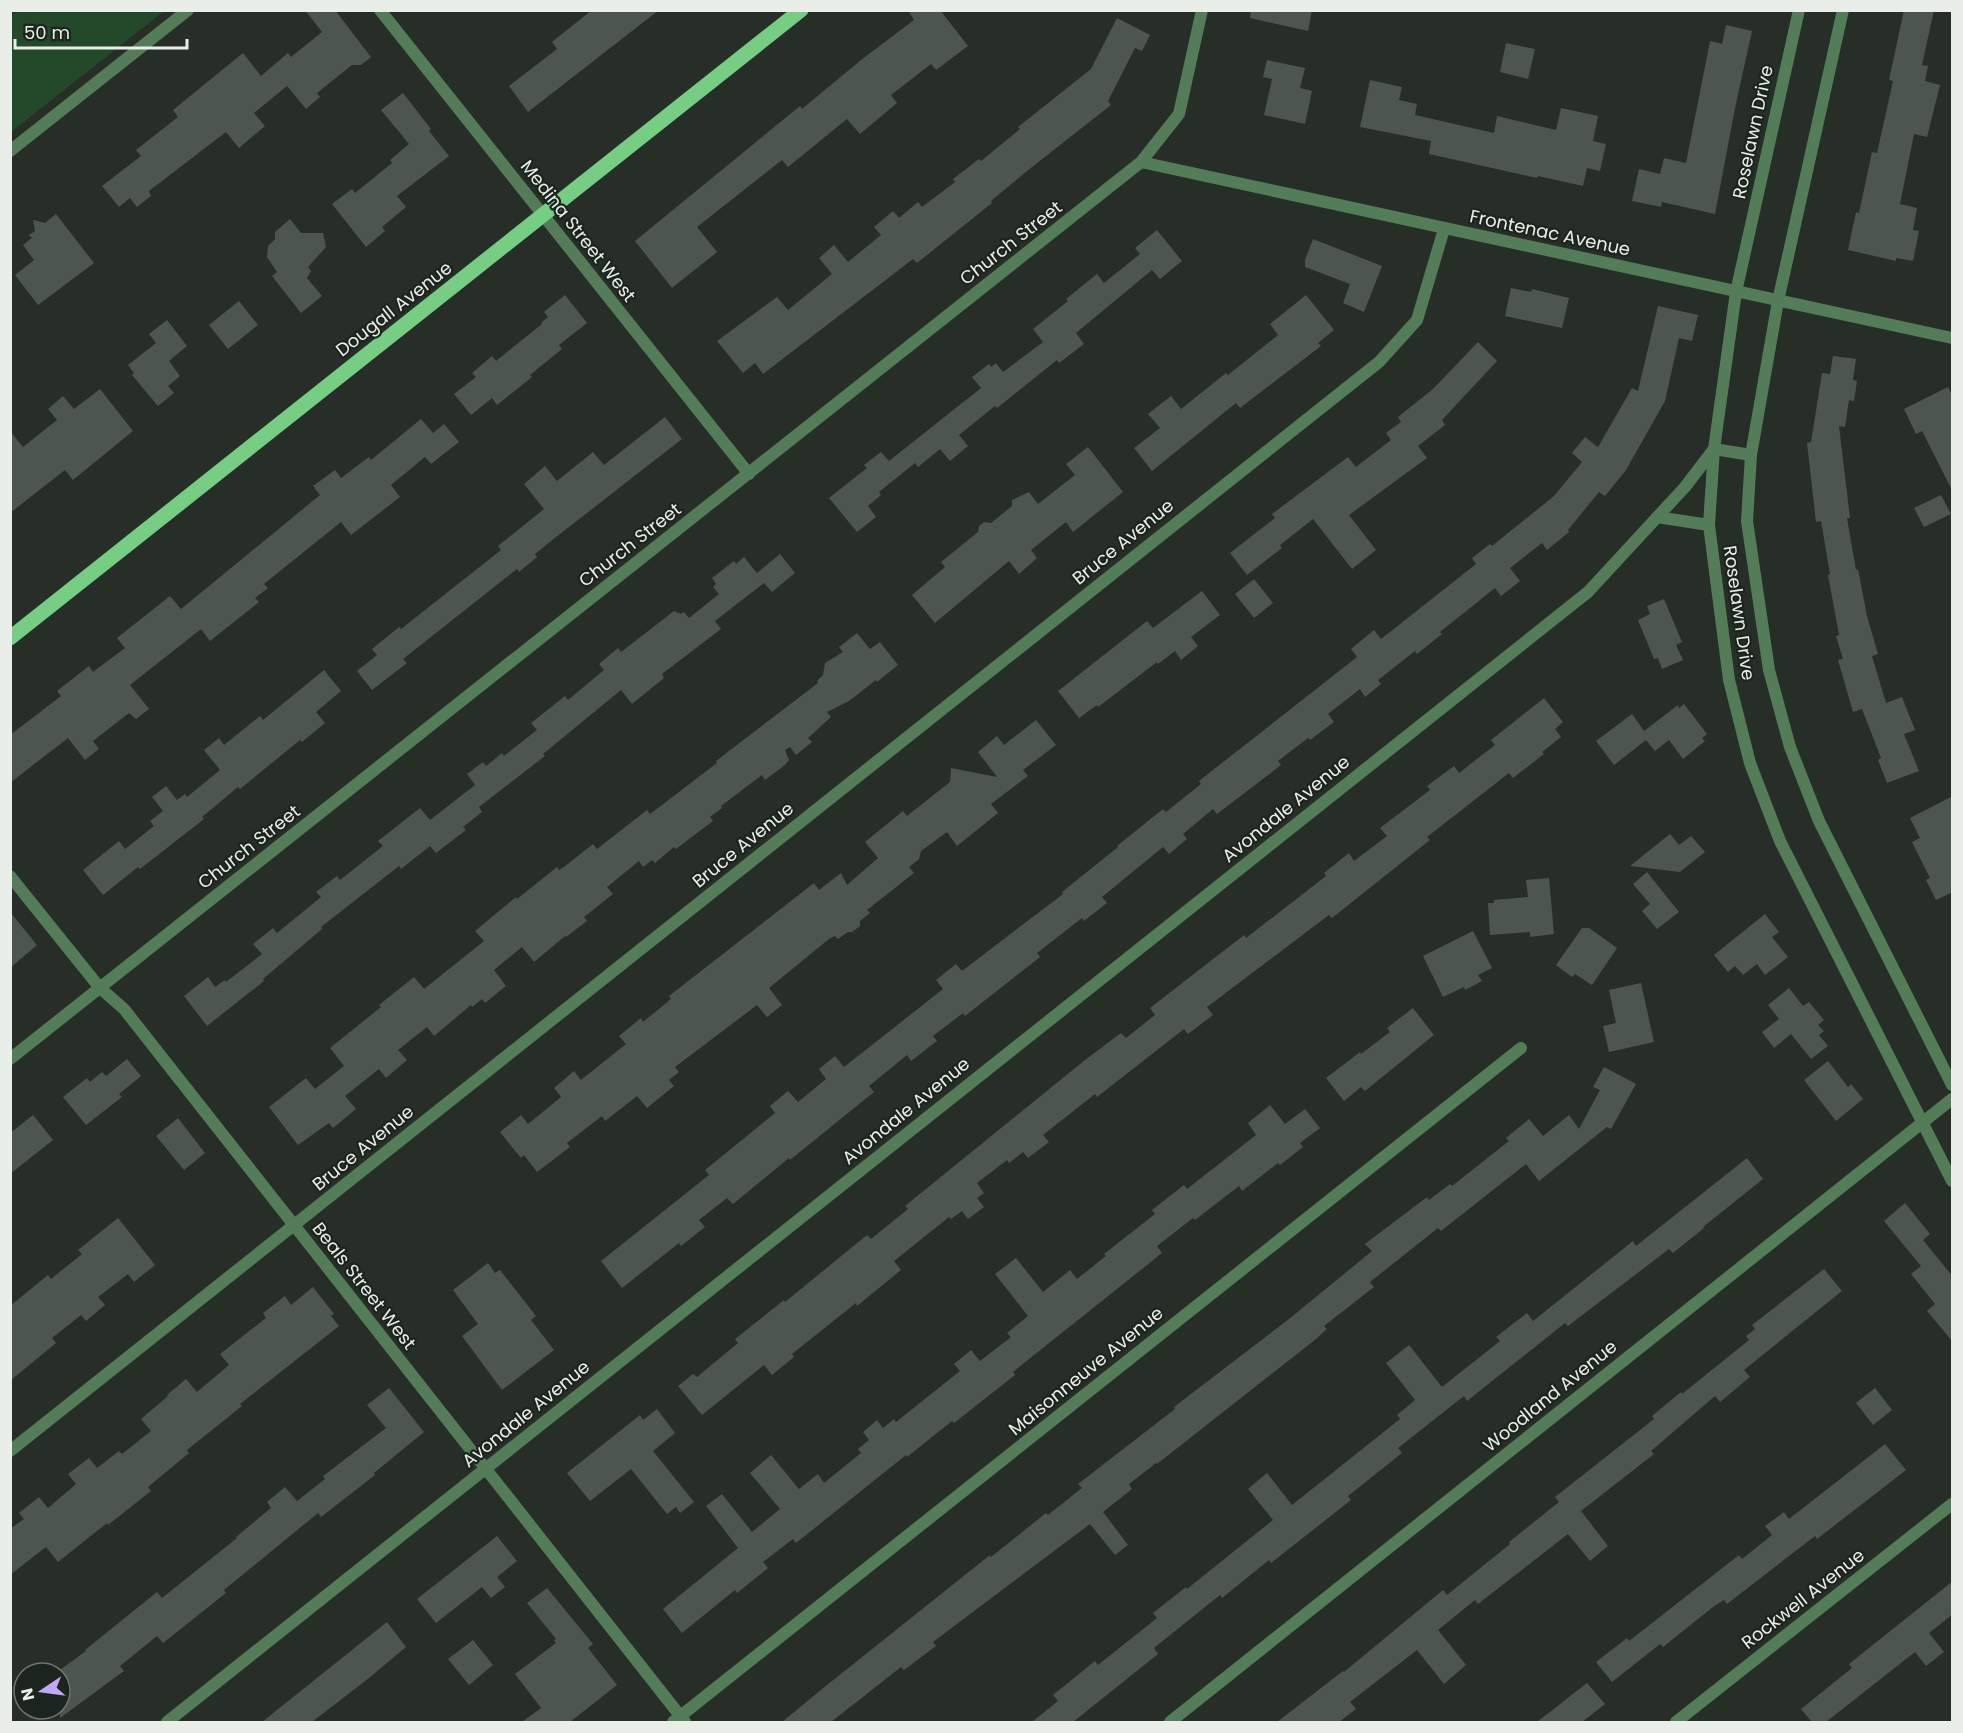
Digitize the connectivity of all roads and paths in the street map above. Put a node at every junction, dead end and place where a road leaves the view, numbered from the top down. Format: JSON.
{"nodes":[{"id":1,"x":188,"y":10,"type":"edge"},
{"id":2,"x":380,"y":10,"type":"edge"},
{"id":3,"x":801,"y":10,"type":"edge"},
{"id":4,"x":1202,"y":10,"type":"edge"},
{"id":5,"x":1799,"y":10,"type":"edge"},
{"id":6,"x":1843,"y":10,"type":"edge"},
{"id":7,"x":10,"y":151,"type":"edge"},
{"id":8,"x":1141,"y":162,"type":"junction"},
{"id":9,"x":543,"y":216,"type":"junction"},
{"id":10,"x":1444,"y":229,"type":"junction"},
{"id":11,"x":1736,"y":292,"type":"junction"},
{"id":12,"x":1778,"y":302,"type":"junction"},
{"id":13,"x":1953,"y":338,"type":"edge"},
{"id":14,"x":1714,"y":449,"type":"junction"},
{"id":15,"x":1751,"y":455,"type":"junction"},
{"id":16,"x":748,"y":474,"type":"junction"},
{"id":17,"x":1657,"y":517,"type":"junction"},
{"id":18,"x":1709,"y":525,"type":"junction"},
{"id":19,"x":10,"y":638,"type":"edge"},
{"id":20,"x":10,"y":876,"type":"edge"},
{"id":21,"x":100,"y":988,"type":"junction"},
{"id":22,"x":1521,"y":1048,"type":"dead end"},
{"id":23,"x":10,"y":1059,"type":"edge"},
{"id":24,"x":1953,"y":1085,"type":"edge"},
{"id":25,"x":1953,"y":1099,"type":"edge"},
{"id":26,"x":1923,"y":1122,"type":"junction"},
{"id":27,"x":1953,"y":1181,"type":"edge"},
{"id":28,"x":294,"y":1226,"type":"junction"},
{"id":29,"x":10,"y":1451,"type":"edge"},
{"id":30,"x":485,"y":1469,"type":"junction"},
{"id":31,"x":1953,"y":1504,"type":"edge"},
{"id":32,"x":680,"y":1721,"type":"edge"},
{"id":33,"x":167,"y":1722,"type":"edge"},
{"id":34,"x":1170,"y":1722,"type":"edge"},
{"id":35,"x":1676,"y":1722,"type":"edge"}],
"edges":[{"from":1,"to":7,"type":"street"},
{"from":2,"to":9,"type":"street","name":"Medina Street West"},
{"from":3,"to":9,"type":"main road","name":"Dougall Avenue"},
{"from":4,"to":8,"type":"street","name":"Church Street"},
{"from":5,"to":11,"type":"street","name":"Roselawn Drive"},
{"from":6,"to":12,"type":"street","name":"Roselawn Drive"},
{"from":8,"to":10,"type":"street","name":"Frontenac Avenue"},
{"from":8,"to":16,"type":"street","name":"Church Street"},
{"from":9,"to":16,"type":"street","name":"Medina Street West"},
{"from":9,"to":19,"type":"main road","name":"Dougall Avenue"},
{"from":10,"to":11,"type":"street","name":"Frontenac Avenue"},
{"from":10,"to":28,"type":"street","name":"Bruce Avenue"},
{"from":11,"to":12,"type":"street","name":"Frontenac Avenue"},
{"from":11,"to":14,"type":"street","name":"Roselawn Drive"},
{"from":12,"to":13,"type":"street","name":"Frontenac Avenue"},
{"from":12,"to":15,"type":"street","name":"Roselawn Drive"},
{"from":14,"to":15,"type":"street"},
{"from":14,"to":17,"type":"street","name":"Avondale Avenue"},
{"from":14,"to":18,"type":"street","name":"Roselawn Drive"},
{"from":15,"to":24,"type":"street","name":"Roselawn Drive"},
{"from":16,"to":21,"type":"street","name":"Church Street"},
{"from":17,"to":18,"type":"street"},
{"from":17,"to":30,"type":"street","name":"Avondale Avenue"},
{"from":18,"to":26,"type":"street","name":"Roselawn Drive"},
{"from":20,"to":21,"type":"street","name":"Beals Street West"},
{"from":21,"to":23,"type":"street","name":"Church Street"},
{"from":21,"to":28,"type":"street","name":"Beals Street West"},
{"from":22,"to":32,"type":"street","name":"Maisonneuve Avenue"},
{"from":25,"to":26,"type":"street","name":"Woodland Avenue"},
{"from":26,"to":27,"type":"street","name":"Roselawn Drive"},
{"from":26,"to":34,"type":"street","name":"Woodland Avenue"},
{"from":28,"to":29,"type":"street","name":"Bruce Avenue"},
{"from":28,"to":30,"type":"street","name":"Beals Street West"},
{"from":30,"to":32,"type":"street","name":"Beals Street West"},
{"from":30,"to":33,"type":"street","name":"Avondale Avenue"},
{"from":31,"to":35,"type":"street","name":"Rockwell Avenue"}]}
